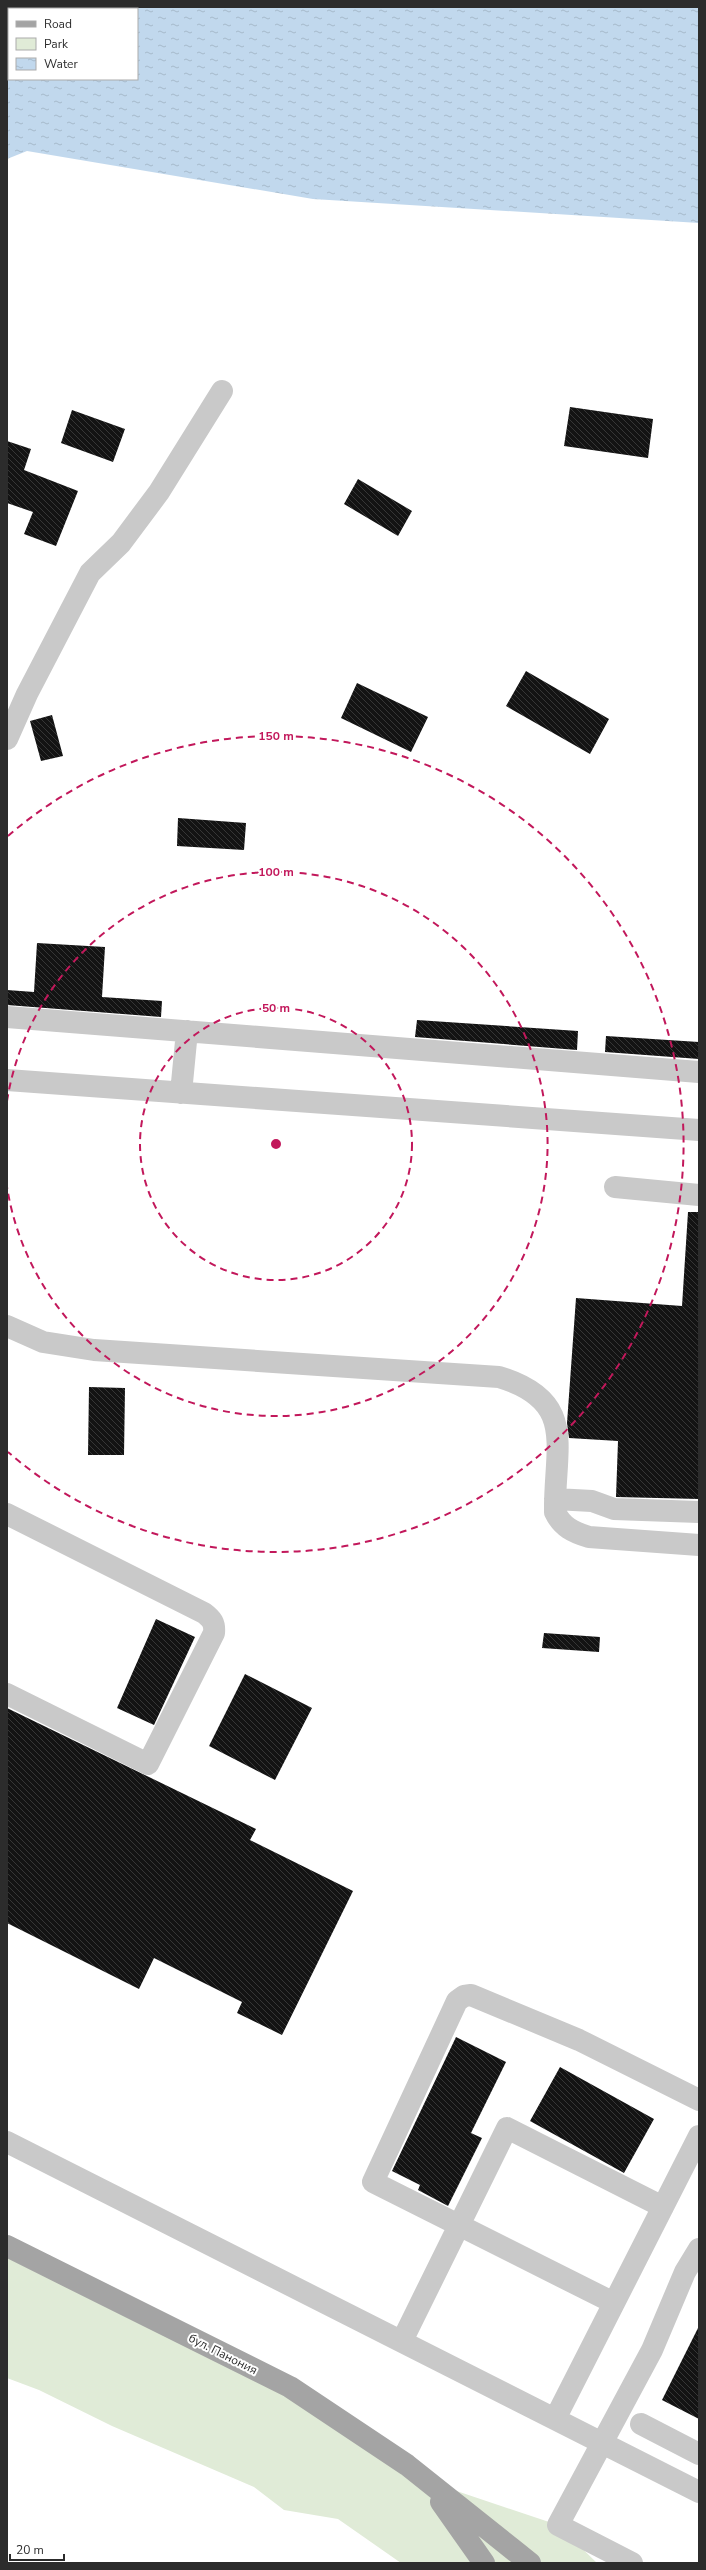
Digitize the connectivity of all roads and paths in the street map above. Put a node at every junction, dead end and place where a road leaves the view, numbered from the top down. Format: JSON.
{"nodes":[{"id":1,"x":222,"y":391,"type":"dead end"},
{"id":2,"x":7,"y":740,"type":"edge"},
{"id":3,"x":7,"y":1017,"type":"edge"},
{"id":4,"x":187,"y":1031,"type":"junction"},
{"id":5,"x":699,"y":1072,"type":"edge"},
{"id":6,"x":7,"y":1080,"type":"edge"},
{"id":7,"x":181,"y":1093,"type":"junction"},
{"id":8,"x":699,"y":1130,"type":"edge"},
{"id":9,"x":615,"y":1187,"type":"dead end"},
{"id":10,"x":699,"y":1195,"type":"edge"},
{"id":11,"x":7,"y":1326,"type":"edge"},
{"id":12,"x":555,"y":1499,"type":"junction"},
{"id":13,"x":699,"y":1512,"type":"edge"},
{"id":14,"x":7,"y":1514,"type":"edge"},
{"id":15,"x":699,"y":1545,"type":"edge"},
{"id":16,"x":7,"y":1694,"type":"edge"},
{"id":17,"x":699,"y":2100,"type":"edge"},
{"id":18,"x":699,"y":2136,"type":"edge"},
{"id":19,"x":7,"y":2142,"type":"edge"},
{"id":20,"x":663,"y":2207,"type":"junction"},
{"id":21,"x":459,"y":2225,"type":"junction"},
{"id":22,"x":7,"y":2246,"type":"edge"},
{"id":23,"x":699,"y":2249,"type":"edge"},
{"id":24,"x":614,"y":2302,"type":"junction"},
{"id":25,"x":402,"y":2342,"type":"junction"},
{"id":26,"x":555,"y":2419,"type":"junction"},
{"id":27,"x":641,"y":2424,"type":"dead end"},
{"id":28,"x":601,"y":2442,"type":"junction"},
{"id":29,"x":699,"y":2454,"type":"edge"},
{"id":30,"x":427,"y":2481,"type":"junction"},
{"id":31,"x":699,"y":2492,"type":"edge"},
{"id":32,"x":484,"y":2563,"type":"edge"},
{"id":33,"x":507,"y":2563,"type":"edge"},
{"id":34,"x":530,"y":2563,"type":"edge"},
{"id":35,"x":632,"y":2563,"type":"edge"}],
"edges":[{"from":1,"to":2,"type":"street"},
{"from":3,"to":4,"type":"street"},
{"from":4,"to":5,"type":"street"},
{"from":4,"to":7,"type":"street"},
{"from":6,"to":7,"type":"street"},
{"from":7,"to":8,"type":"street"},
{"from":9,"to":10,"type":"street"},
{"from":11,"to":12,"type":"street"},
{"from":12,"to":13,"type":"street"},
{"from":12,"to":15,"type":"street"},
{"from":14,"to":16,"type":"street"},
{"from":17,"to":21,"type":"street"},
{"from":18,"to":20,"type":"street"},
{"from":19,"to":25,"type":"street"},
{"from":20,"to":21,"type":"street"},
{"from":20,"to":24,"type":"street"},
{"from":21,"to":24,"type":"street"},
{"from":21,"to":25,"type":"street"},
{"from":22,"to":30,"type":"main road","name":"бул. Панония"},
{"from":23,"to":28,"type":"street"},
{"from":24,"to":26,"type":"street"},
{"from":25,"to":26,"type":"street"},
{"from":26,"to":28,"type":"street"},
{"from":27,"to":29,"type":"street"},
{"from":28,"to":31,"type":"street"},
{"from":28,"to":35,"type":"street"},
{"from":30,"to":32,"type":"main road"},
{"from":30,"to":33,"type":"main road"},
{"from":30,"to":34,"type":"main road"}]}
